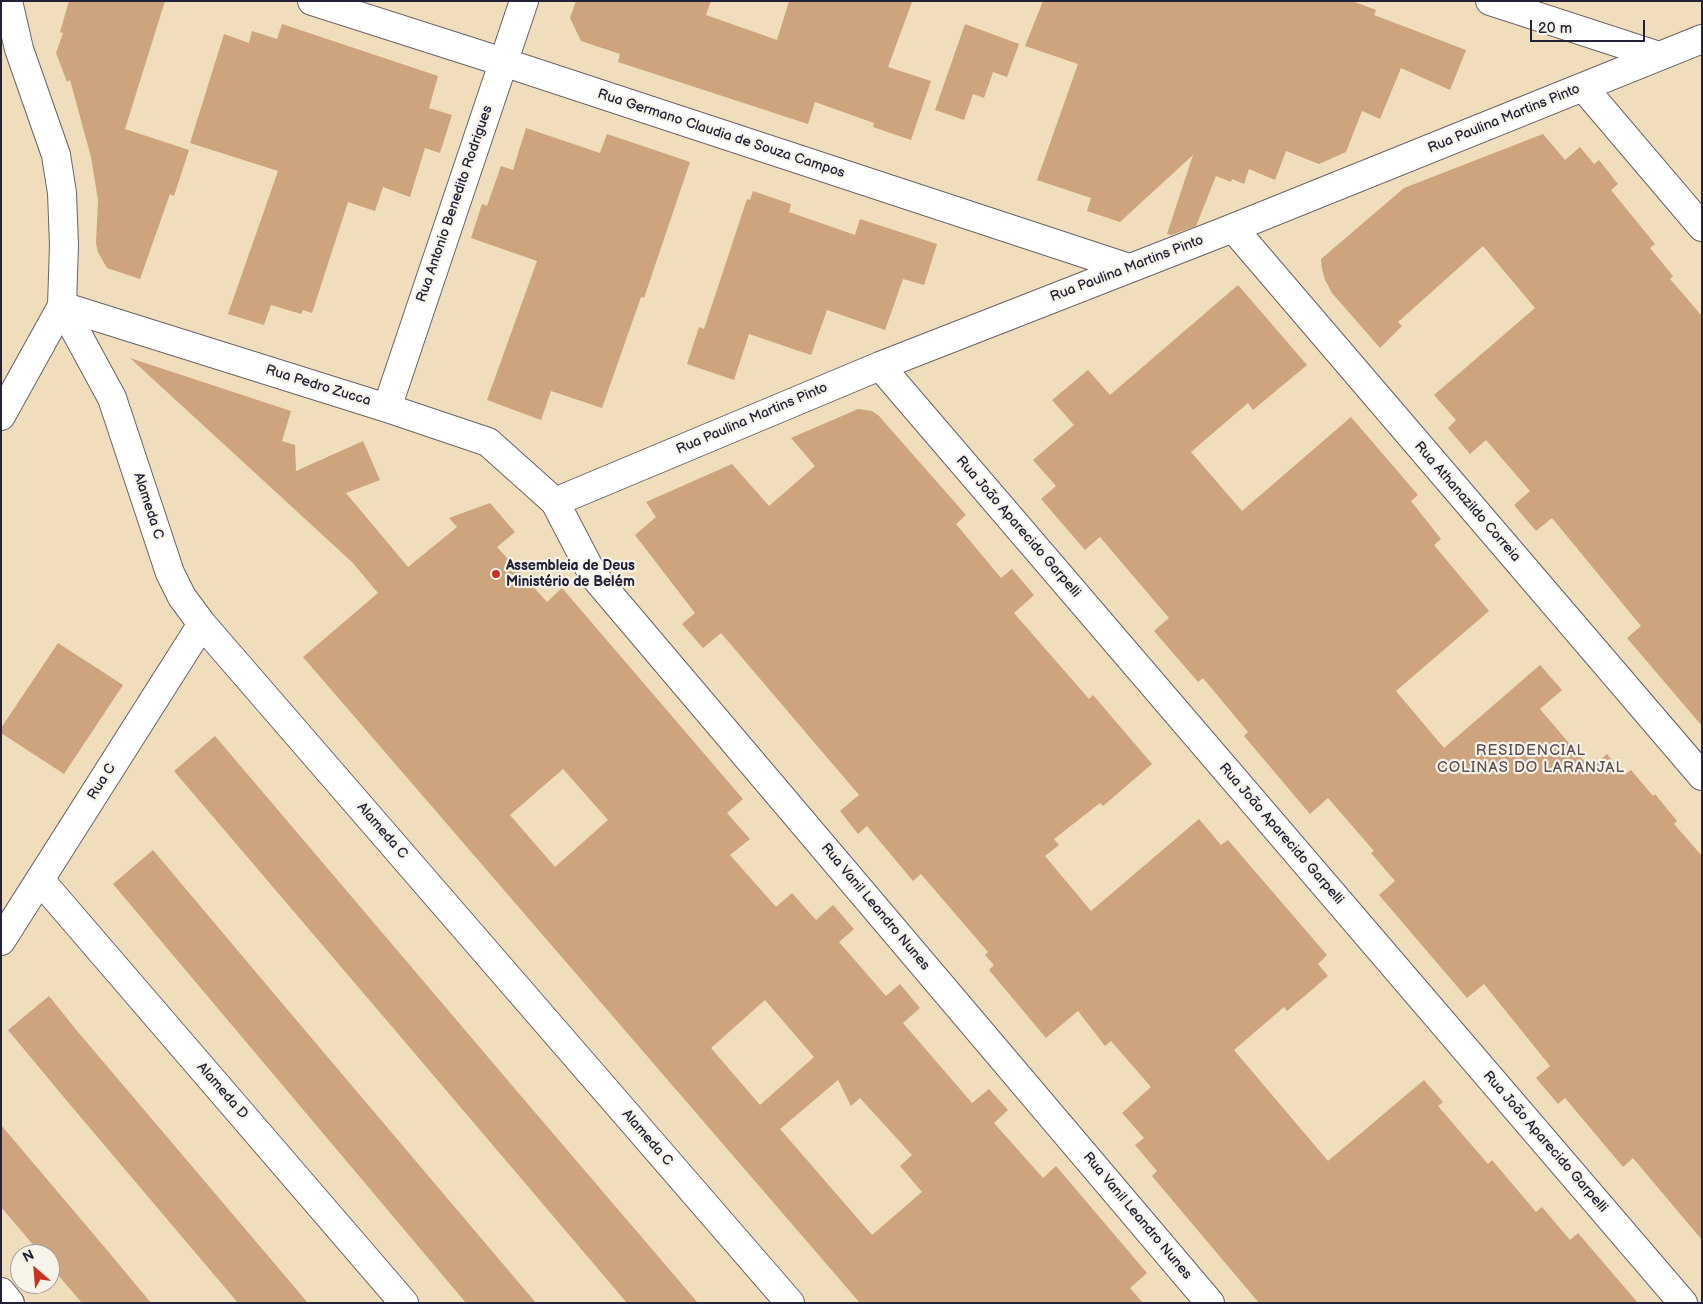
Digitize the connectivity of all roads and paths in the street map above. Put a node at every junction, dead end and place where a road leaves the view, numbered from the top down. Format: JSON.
{"nodes":[{"id":1,"x":8,"y":1,"type":"edge"},
{"id":2,"x":312,"y":1,"type":"edge"},
{"id":3,"x":524,"y":1,"type":"edge"},
{"id":4,"x":1490,"y":1,"type":"edge"},
{"id":5,"x":1702,"y":39,"type":"edge"},
{"id":6,"x":1659,"y":56,"type":"junction"},
{"id":7,"x":503,"y":62,"type":"junction"},
{"id":8,"x":1583,"y":88,"type":"junction"},
{"id":9,"x":1702,"y":227,"type":"edge"},
{"id":10,"x":1233,"y":228,"type":"junction"},
{"id":11,"x":1129,"y":268,"type":"junction"},
{"id":12,"x":62,"y":306,"type":"junction"},
{"id":13,"x":880,"y":366,"type":"junction"},
{"id":14,"x":387,"y":408,"type":"junction"},
{"id":15,"x":1,"y":416,"type":"edge"},
{"id":16,"x":555,"y":502,"type":"junction"},
{"id":17,"x":202,"y":624,"type":"junction"},
{"id":18,"x":1702,"y":776,"type":"edge"},
{"id":19,"x":40,"y":880,"type":"junction"},
{"id":20,"x":1,"y":941,"type":"edge"},
{"id":21,"x":1,"y":1292,"type":"edge"},
{"id":22,"x":10,"y":1303,"type":"edge"},
{"id":23,"x":404,"y":1303,"type":"edge"},
{"id":24,"x":790,"y":1303,"type":"edge"},
{"id":25,"x":1210,"y":1303,"type":"edge"},
{"id":26,"x":1682,"y":1303,"type":"edge"}],
"edges":[{"from":1,"to":12,"type":"street"},
{"from":2,"to":7,"type":"street","name":"Rua Germano Claudia de Souza Campos"},
{"from":3,"to":7,"type":"street","name":"Rua Antonio Benedito Rodrigues"},
{"from":4,"to":6,"type":"street"},
{"from":5,"to":6,"type":"street","name":"Rua Paulina Martins Pinto"},
{"from":6,"to":8,"type":"street","name":"Rua Paulina Martins Pinto"},
{"from":7,"to":11,"type":"street","name":"Rua Germano Claudia de Souza Campos"},
{"from":7,"to":14,"type":"street","name":"Rua Antonio Benedito Rodrigues"},
{"from":8,"to":9,"type":"street"},
{"from":8,"to":10,"type":"street","name":"Rua Paulina Martins Pinto"},
{"from":10,"to":11,"type":"street","name":"Rua Paulina Martins Pinto"},
{"from":10,"to":18,"type":"street","name":"Rua Athanazildo Correia"},
{"from":11,"to":13,"type":"street","name":"Rua Paulina Martins Pinto"},
{"from":12,"to":14,"type":"street","name":"Rua Pedro Zucca"},
{"from":12,"to":15,"type":"street"},
{"from":12,"to":17,"type":"street","name":"Alameda C"},
{"from":13,"to":16,"type":"street","name":"Rua Paulina Martins Pinto"},
{"from":13,"to":26,"type":"street","name":"Rua João Aparecido Garpelli"},
{"from":14,"to":16,"type":"street","name":"Rua Pedro Zucca"},
{"from":16,"to":25,"type":"street","name":"Rua Vanil Leandro Nunes"},
{"from":17,"to":19,"type":"street","name":"Rua C"},
{"from":17,"to":24,"type":"street","name":"Alameda C"},
{"from":19,"to":20,"type":"street","name":"Rua C"},
{"from":19,"to":23,"type":"street","name":"Alameda D"},
{"from":21,"to":22,"type":"street"}]}
